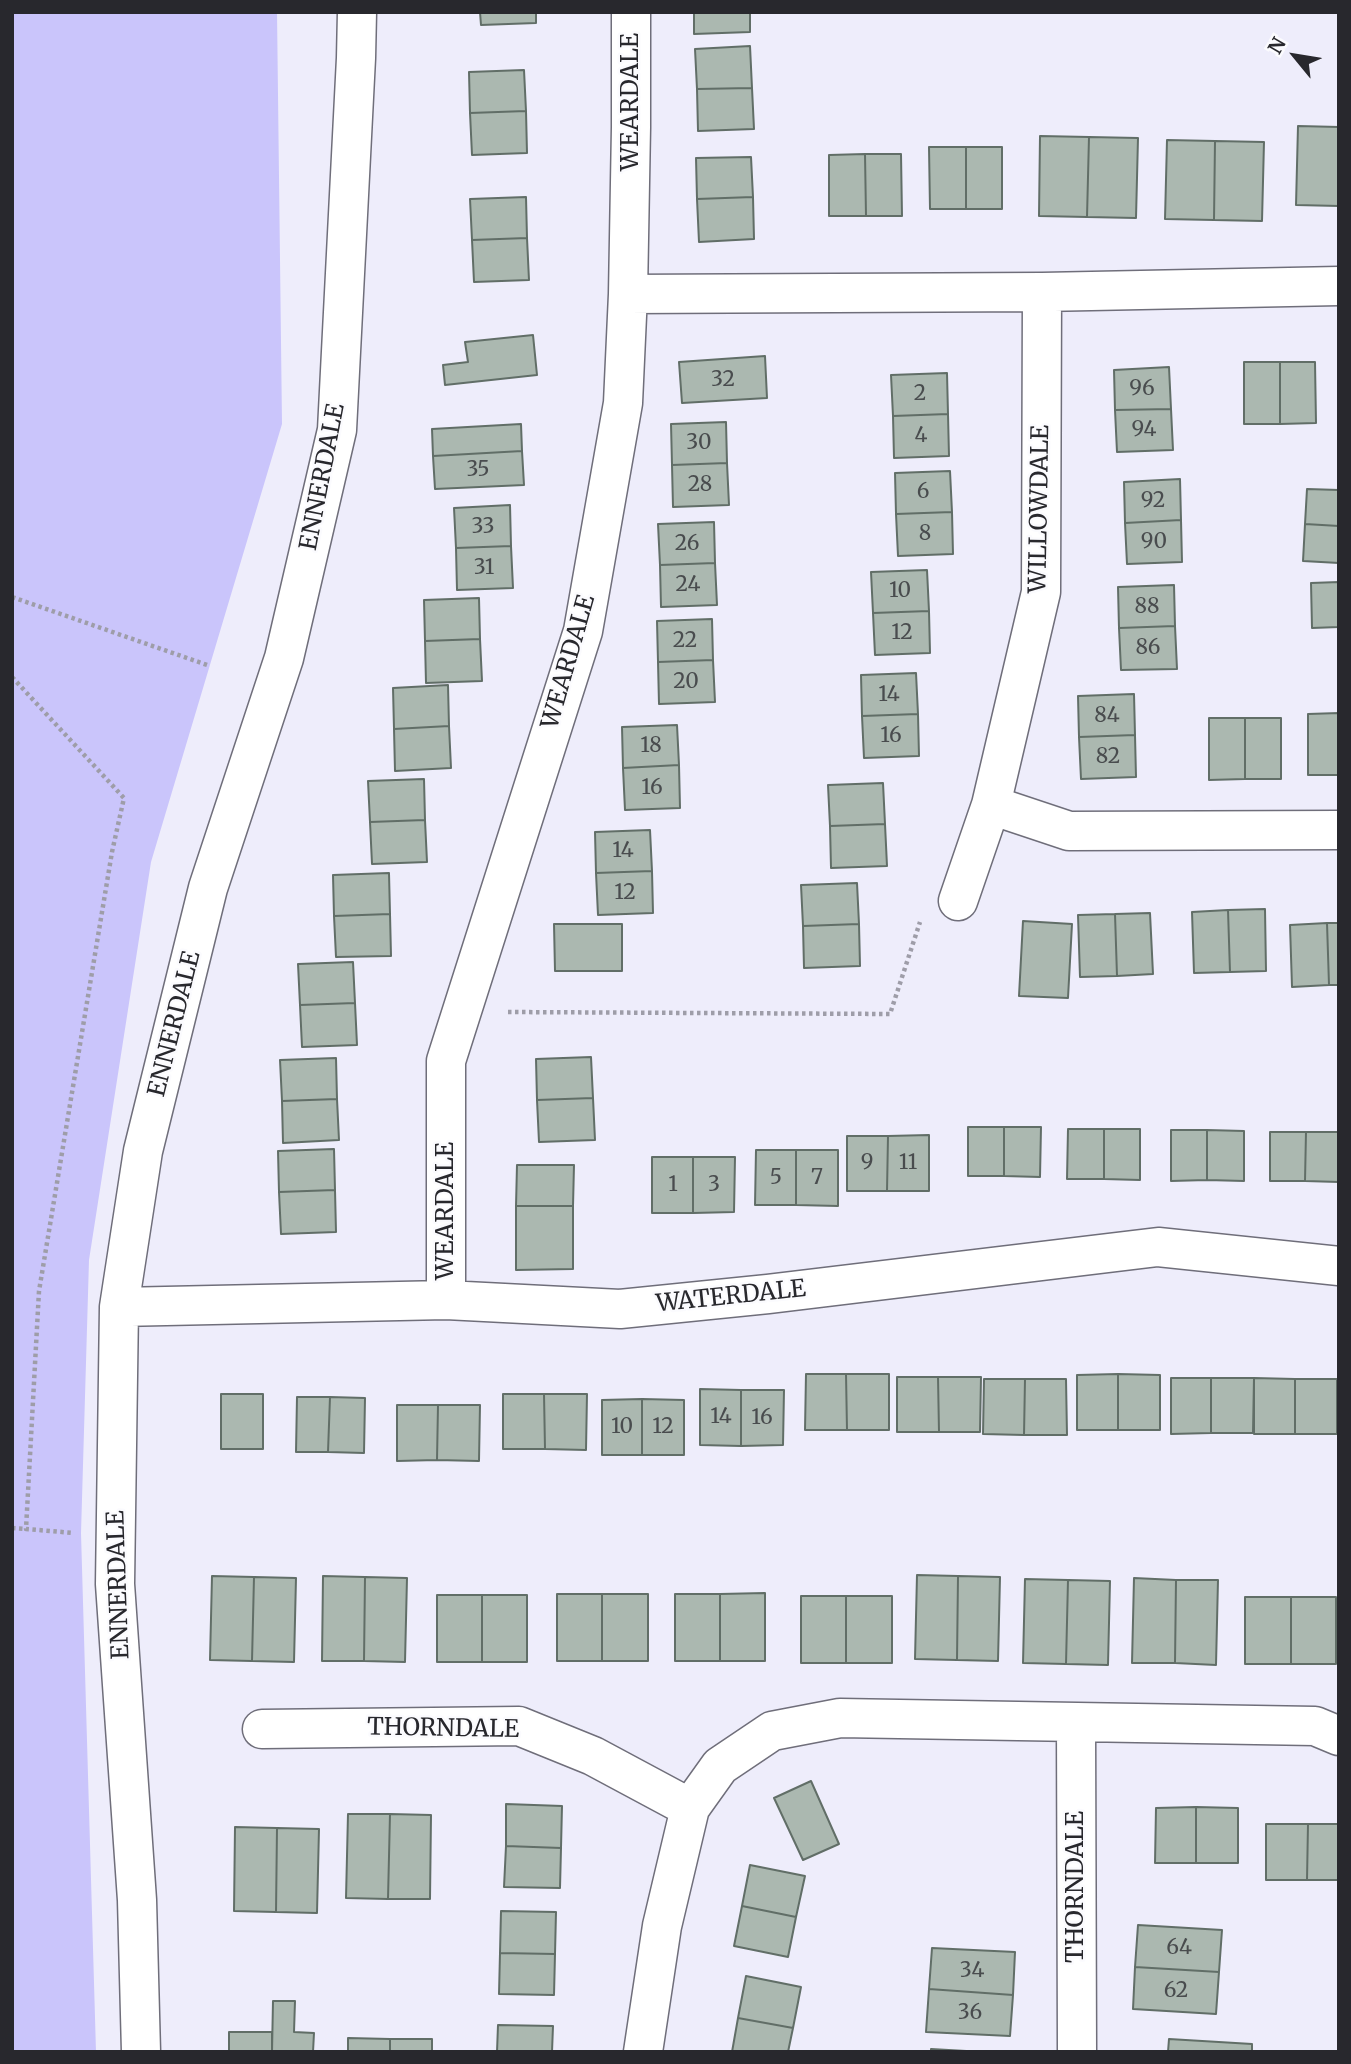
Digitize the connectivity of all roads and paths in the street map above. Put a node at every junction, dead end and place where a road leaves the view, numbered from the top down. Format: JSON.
{"nodes":[{"id":1,"x":357,"y":12,"type":"edge"},
{"id":2,"x":631,"y":12,"type":"edge"},
{"id":3,"x":1339,"y":286,"type":"edge"},
{"id":4,"x":1042,"y":292,"type":"junction"},
{"id":5,"x":628,"y":294,"type":"junction"},
{"id":6,"x":12,"y":597,"type":"edge"},
{"id":7,"x":210,"y":666,"type":"dead end"},
{"id":8,"x":12,"y":677,"type":"edge"},
{"id":9,"x":991,"y":805,"type":"junction"},
{"id":10,"x":1339,"y":830,"type":"edge"},
{"id":11,"x":958,"y":901,"type":"dead end"},
{"id":12,"x":922,"y":915,"type":"dead end"},
{"id":13,"x":462,"y":1011,"type":"junction"},
{"id":14,"x":1339,"y":1266,"type":"edge"},
{"id":15,"x":446,"y":1300,"type":"junction"},
{"id":16,"x":119,"y":1307,"type":"junction"},
{"id":17,"x":12,"y":1528,"type":"edge"},
{"id":18,"x":26,"y":1529,"type":"junction"},
{"id":19,"x":81,"y":1533,"type":"dead end"},
{"id":20,"x":1076,"y":1723,"type":"junction"},
{"id":21,"x":262,"y":1729,"type":"dead end"},
{"id":22,"x":1339,"y":1736,"type":"edge"},
{"id":23,"x":690,"y":1808,"type":"junction"},
{"id":24,"x":141,"y":2052,"type":"edge"},
{"id":25,"x":643,"y":2052,"type":"edge"},
{"id":26,"x":1077,"y":2052,"type":"edge"}],
"edges":[{"from":1,"to":16,"type":"street","name":"ENNERDALE"},
{"from":2,"to":5,"type":"street","name":"WEARDALE"},
{"from":3,"to":4,"type":"street"},
{"from":4,"to":5,"type":"street"},
{"from":4,"to":9,"type":"street","name":"WILLOWDALE"},
{"from":5,"to":13,"type":"street","name":"WEARDALE"},
{"from":6,"to":7,"type":"path"},
{"from":8,"to":18,"type":"path"},
{"from":9,"to":10,"type":"street"},
{"from":9,"to":11,"type":"street","name":"WILLOWDALE"},
{"from":12,"to":13,"type":"path"},
{"from":13,"to":15,"type":"street","name":"WEARDALE"},
{"from":14,"to":15,"type":"street","name":"WATERDALE"},
{"from":15,"to":16,"type":"street","name":"WATERDALE"},
{"from":16,"to":24,"type":"street","name":"ENNERDALE"},
{"from":17,"to":18,"type":"path"},
{"from":18,"to":19,"type":"path"},
{"from":20,"to":22,"type":"street"},
{"from":20,"to":23,"type":"street"},
{"from":20,"to":26,"type":"street","name":"THORNDALE"},
{"from":21,"to":23,"type":"street","name":"THORNDALE"},
{"from":23,"to":25,"type":"street"}]}
